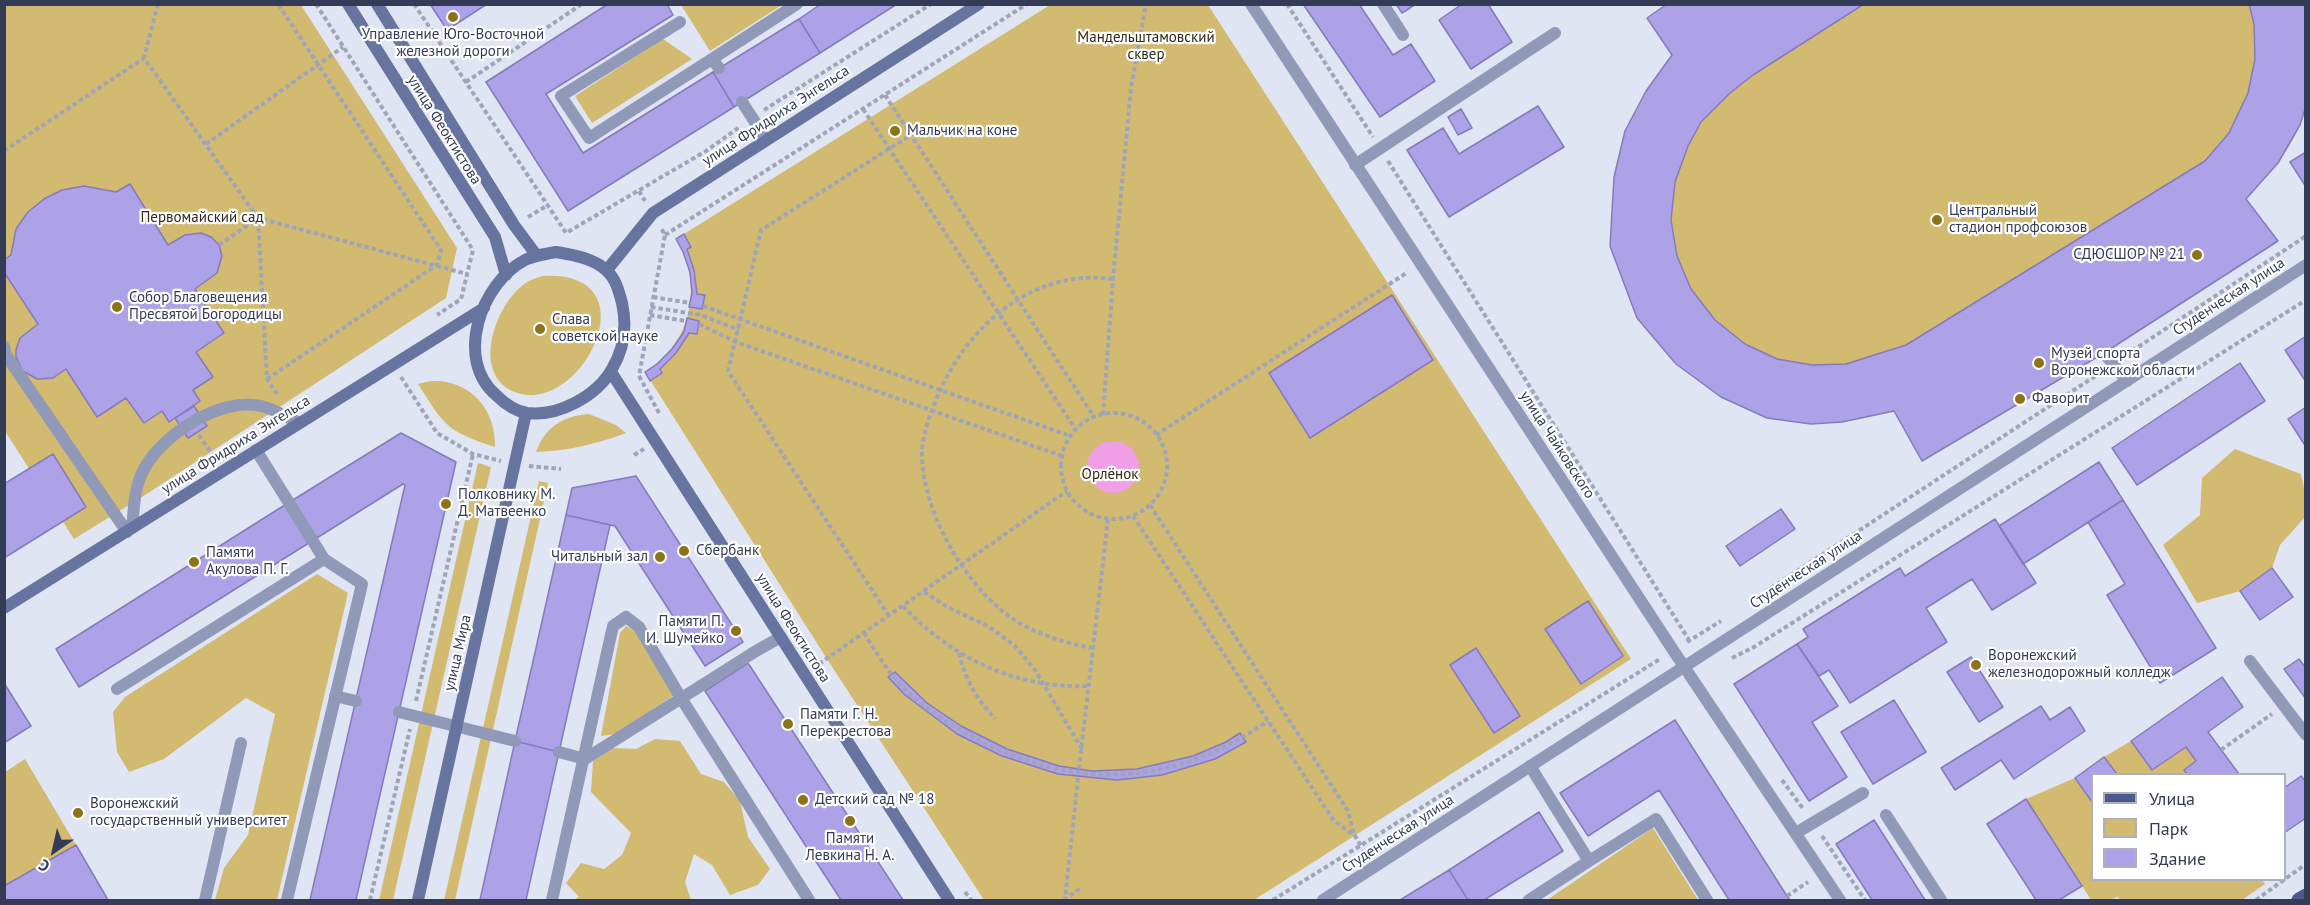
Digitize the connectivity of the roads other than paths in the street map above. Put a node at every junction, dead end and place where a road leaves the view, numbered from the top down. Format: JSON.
{"nodes":[{"id":1,"x":348,"y":4,"type":"edge"},
{"id":2,"x":377,"y":4,"type":"edge"},
{"id":3,"x":797,"y":4,"type":"edge"},
{"id":4,"x":978,"y":4,"type":"edge"},
{"id":5,"x":1251,"y":4,"type":"edge"},
{"id":6,"x":1383,"y":4,"type":"edge"},
{"id":7,"x":680,"y":22,"type":"dead end"},
{"id":8,"x":1555,"y":33,"type":"dead end"},
{"id":9,"x":1403,"y":35,"type":"dead end"},
{"id":10,"x":742,"y":102,"type":"dead end"},
{"id":11,"x":766,"y":140,"type":"junction"},
{"id":12,"x":1355,"y":165,"type":"junction"},
{"id":13,"x":537,"y":256,"type":"junction"},
{"id":14,"x":2306,"y":265,"type":"edge"},
{"id":15,"x":607,"y":270,"type":"junction"},
{"id":16,"x":506,"y":275,"type":"junction"},
{"id":17,"x":484,"y":308,"type":"junction"},
{"id":18,"x":4,"y":347,"type":"edge"},
{"id":19,"x":2104,"y":353,"type":"dead end"},
{"id":20,"x":611,"y":372,"type":"junction"},
{"id":21,"x":2127,"y":381,"type":"junction"},
{"id":22,"x":526,"y":412,"type":"junction"},
{"id":23,"x":299,"y":423,"type":"junction"},
{"id":24,"x":256,"y":450,"type":"junction"},
{"id":25,"x":129,"y":530,"type":"junction"},
{"id":26,"x":324,"y":559,"type":"junction"},
{"id":27,"x":4,"y":608,"type":"edge"},
{"id":28,"x":781,"y":637,"type":"junction"},
{"id":29,"x":2250,"y":661,"type":"dead end"},
{"id":30,"x":1684,"y":666,"type":"junction"},
{"id":31,"x":117,"y":689,"type":"dead end"},
{"id":32,"x":335,"y":696,"type":"junction"},
{"id":33,"x":681,"y":698,"type":"junction"},
{"id":34,"x":356,"y":702,"type":"dead end"},
{"id":35,"x":399,"y":712,"type":"dead end"},
{"id":36,"x":457,"y":727,"type":"junction"},
{"id":37,"x":2306,"y":735,"type":"edge"},
{"id":38,"x":516,"y":741,"type":"dead end"},
{"id":39,"x":241,"y":743,"type":"dead end"},
{"id":40,"x":559,"y":752,"type":"dead end"},
{"id":41,"x":585,"y":759,"type":"junction"},
{"id":42,"x":1530,"y":766,"type":"junction"},
{"id":43,"x":1863,"y":793,"type":"dead end"},
{"id":44,"x":1886,"y":815,"type":"dead end"},
{"id":45,"x":1796,"y":833,"type":"junction"},
{"id":46,"x":1589,"y":861,"type":"junction"},
{"id":47,"x":2306,"y":896,"type":"edge"},
{"id":48,"x":205,"y":900,"type":"edge"},
{"id":49,"x":287,"y":900,"type":"edge"},
{"id":50,"x":418,"y":900,"type":"edge"},
{"id":51,"x":552,"y":900,"type":"edge"},
{"id":52,"x":809,"y":900,"type":"edge"},
{"id":53,"x":949,"y":900,"type":"edge"},
{"id":54,"x":1323,"y":900,"type":"edge"},
{"id":55,"x":1529,"y":900,"type":"edge"},
{"id":56,"x":1707,"y":900,"type":"edge"},
{"id":57,"x":1840,"y":900,"type":"edge"},
{"id":58,"x":1941,"y":900,"type":"edge"},
{"id":59,"x":2299,"y":900,"type":"edge"}],
"edges":[{"from":1,"to":16,"type":"street","name":"улица Феоктистова"},
{"from":2,"to":13,"type":"street","name":"улица Феоктистова"},
{"from":3,"to":7,"type":"street"},
{"from":4,"to":11,"type":"street","name":"улица Фридриха Энгельса"},
{"from":5,"to":12,"type":"street","name":"улица Чайковского"},
{"from":6,"to":9,"type":"street"},
{"from":8,"to":12,"type":"street"},
{"from":10,"to":11,"type":"street"},
{"from":11,"to":15,"type":"street","name":"улица Фридриха Энгельса"},
{"from":12,"to":30,"type":"street","name":"улица Чайковского"},
{"from":13,"to":15,"type":"street","name":"улица Фридриха Энгельса"},
{"from":13,"to":16,"type":"street","name":"улица Фридриха Энгельса"},
{"from":14,"to":21,"type":"street","name":"Студенческая улица"},
{"from":15,"to":20,"type":"street"},
{"from":16,"to":17,"type":"street","name":"улица Фридриха Энгельса"},
{"from":17,"to":22,"type":"street","name":"улица Фридриха Энгельса"},
{"from":17,"to":23,"type":"street","name":"улица Фридриха Энгельса"},
{"from":18,"to":25,"type":"street"},
{"from":19,"to":21,"type":"street"},
{"from":20,"to":22,"type":"street"},
{"from":20,"to":28,"type":"street","name":"улица Феоктистова"},
{"from":21,"to":30,"type":"street","name":"Студенческая улица"},
{"from":22,"to":36,"type":"street","name":"улица Мира"},
{"from":23,"to":24,"type":"street","name":"улица Фридриха Энгельса"},
{"from":23,"to":25,"type":"street"},
{"from":24,"to":25,"type":"street","name":"улица Фридриха Энгельса"},
{"from":24,"to":26,"type":"street"},
{"from":25,"to":27,"type":"street","name":"улица Фридриха Энгельса"},
{"from":26,"to":31,"type":"street"},
{"from":26,"to":32,"type":"street"},
{"from":28,"to":33,"type":"street"},
{"from":28,"to":53,"type":"street","name":"улица Феоктистова"},
{"from":29,"to":37,"type":"street"},
{"from":30,"to":42,"type":"street","name":"Студенческая улица"},
{"from":30,"to":45,"type":"street","name":"улица Чайковского"},
{"from":32,"to":34,"type":"street"},
{"from":32,"to":49,"type":"street"},
{"from":33,"to":41,"type":"street"},
{"from":33,"to":41,"type":"street"},
{"from":33,"to":52,"type":"street"},
{"from":35,"to":36,"type":"street"},
{"from":36,"to":38,"type":"street"},
{"from":36,"to":50,"type":"street","name":"улица Мира"},
{"from":39,"to":48,"type":"street"},
{"from":40,"to":41,"type":"street"},
{"from":41,"to":51,"type":"street"},
{"from":42,"to":46,"type":"street"},
{"from":42,"to":54,"type":"street","name":"Студенческая улица"},
{"from":43,"to":45,"type":"street"},
{"from":44,"to":58,"type":"street"},
{"from":45,"to":57,"type":"street","name":"улица Чайковского"},
{"from":46,"to":55,"type":"street"},
{"from":46,"to":56,"type":"street"},
{"from":47,"to":59,"type":"main road"}]}
